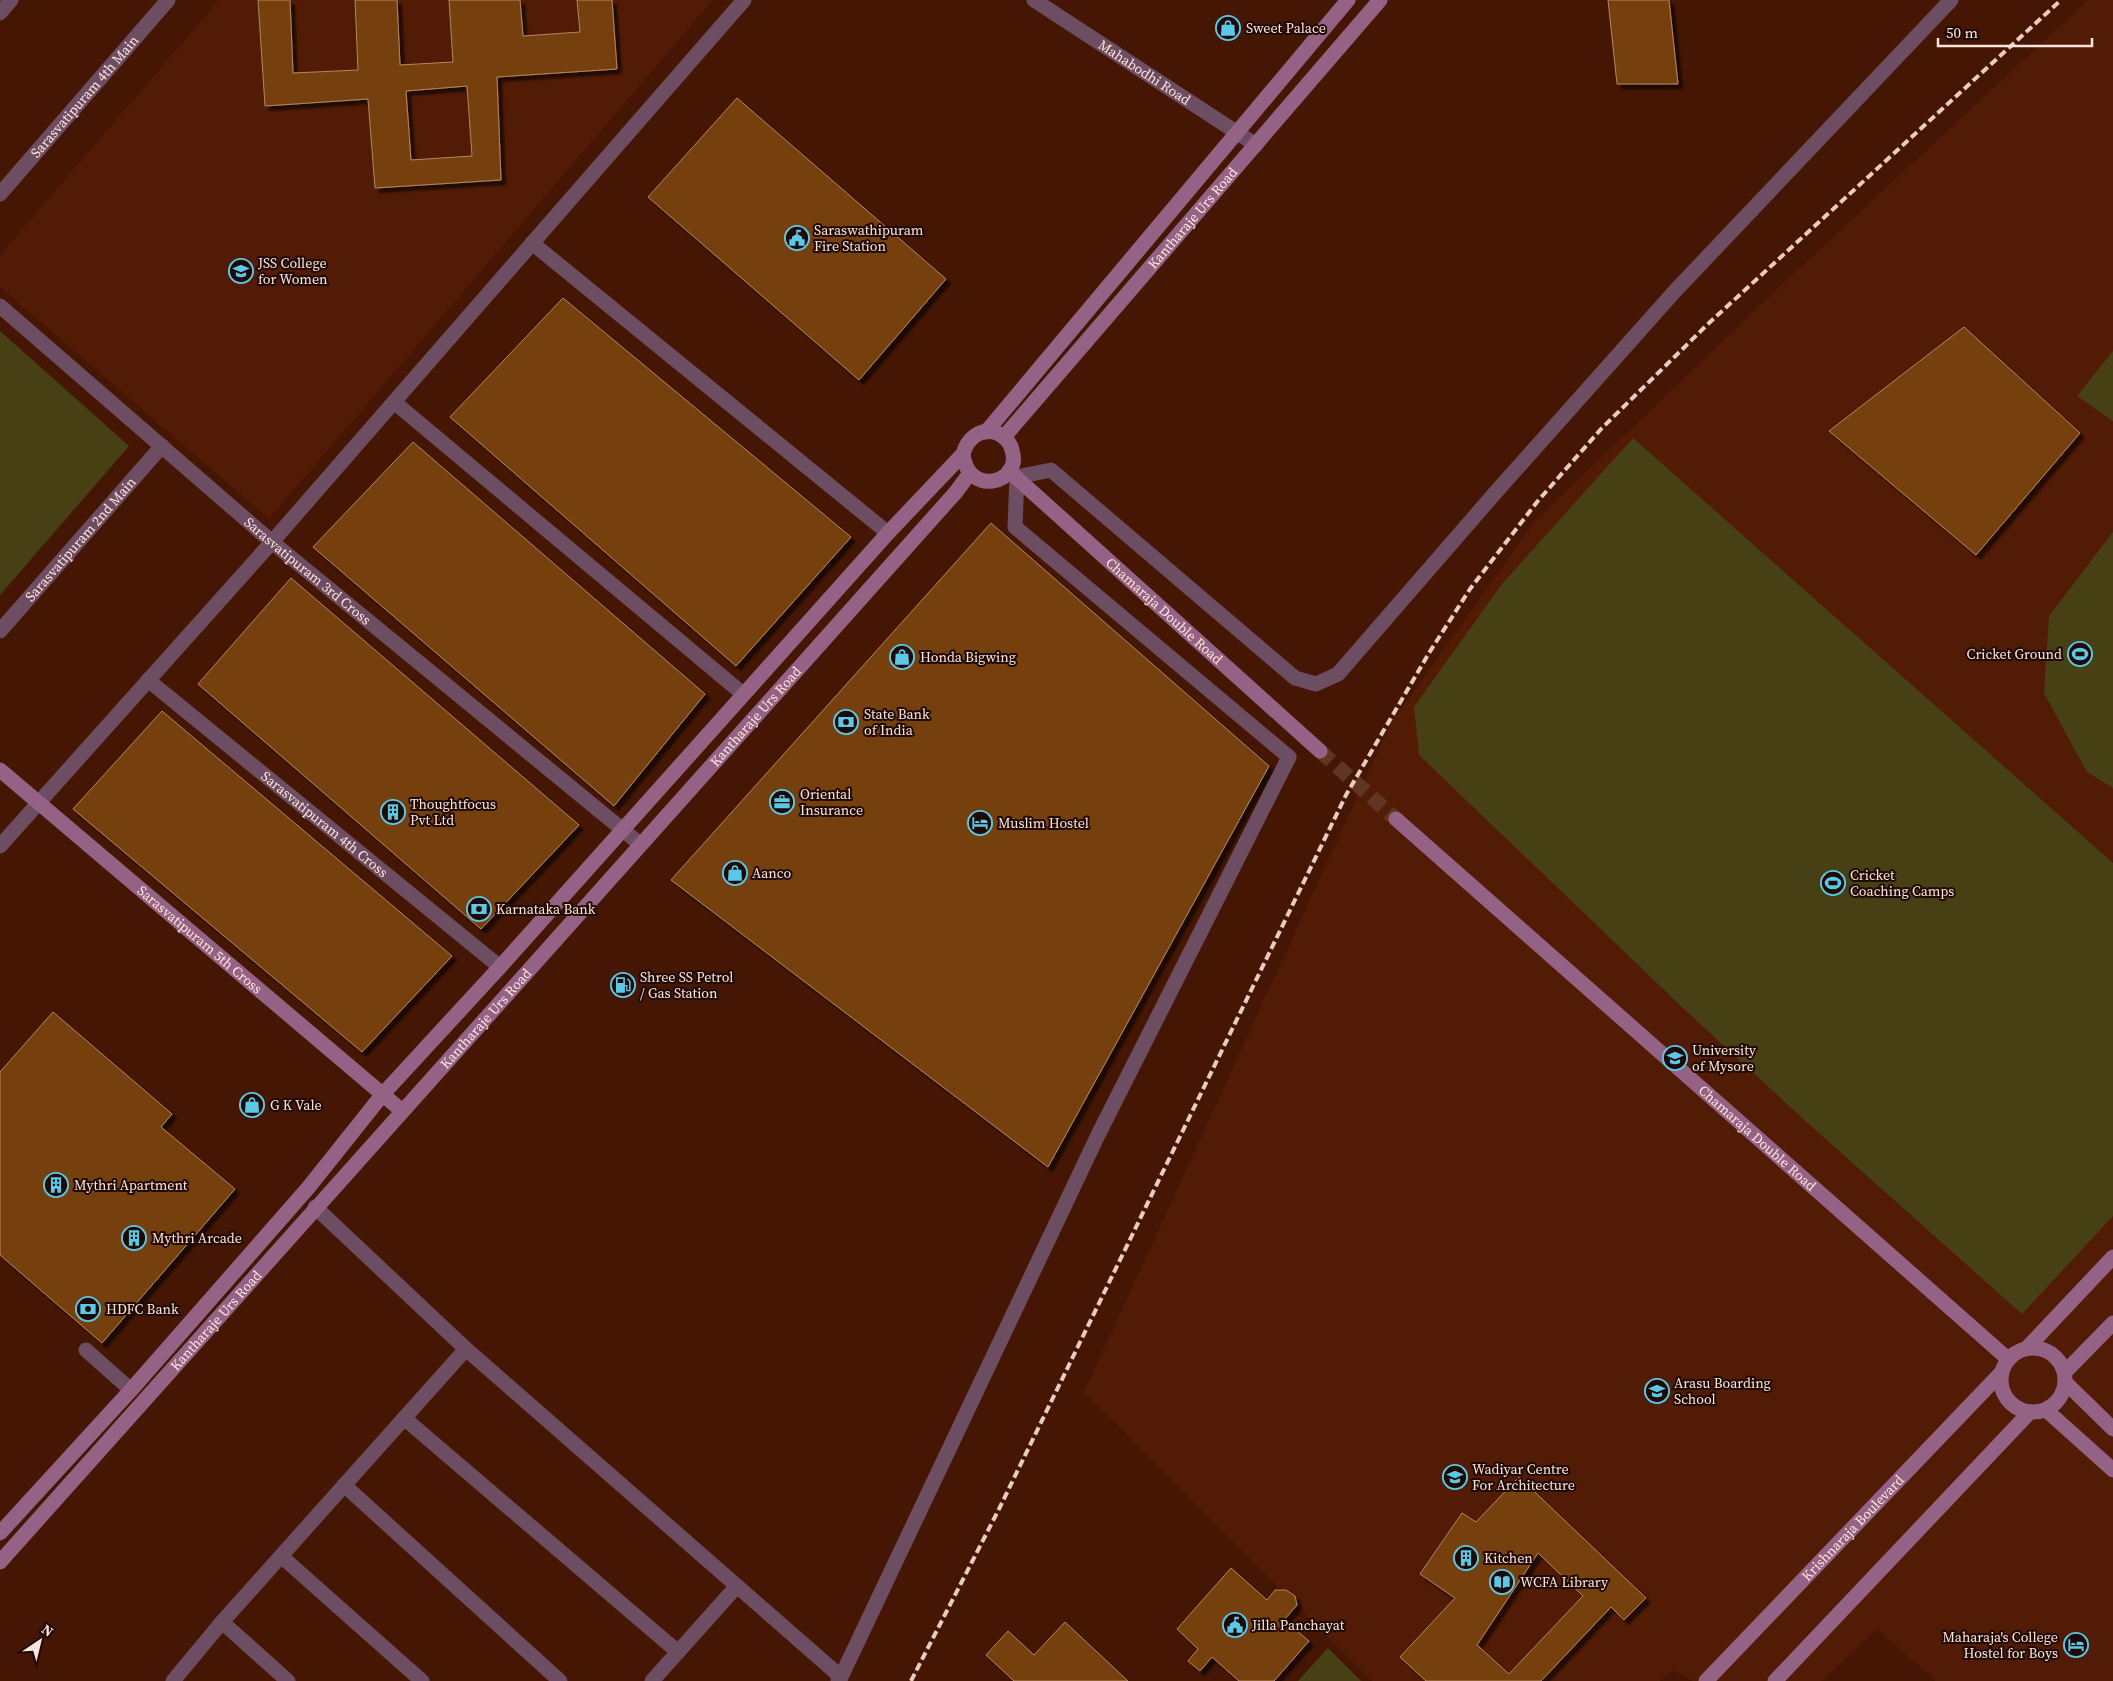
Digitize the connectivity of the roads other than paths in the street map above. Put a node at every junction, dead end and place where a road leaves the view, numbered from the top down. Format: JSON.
{"nodes":[{"id":1,"x":11,"y":0,"type":"edge"},
{"id":2,"x":168,"y":0,"type":"edge"},
{"id":3,"x":744,"y":0,"type":"edge"},
{"id":4,"x":1034,"y":0,"type":"edge"},
{"id":5,"x":1348,"y":0,"type":"edge"},
{"id":6,"x":1380,"y":0,"type":"edge"},
{"id":7,"x":1951,"y":0,"type":"edge"},
{"id":8,"x":0,"y":13,"type":"edge"},
{"id":9,"x":1238,"y":131,"type":"junction"},
{"id":10,"x":1256,"y":145,"type":"junction"},
{"id":11,"x":0,"y":194,"type":"edge"},
{"id":12,"x":532,"y":243,"type":"junction"},
{"id":13,"x":0,"y":306,"type":"edge"},
{"id":14,"x":394,"y":402,"type":"junction"},
{"id":15,"x":986,"y":432,"type":"junction"},
{"id":16,"x":1004,"y":438,"type":"junction"},
{"id":17,"x":162,"y":446,"type":"junction"},
{"id":18,"x":963,"y":454,"type":"junction"},
{"id":19,"x":970,"y":473,"type":"junction"},
{"id":20,"x":1013,"y":474,"type":"junction"},
{"id":21,"x":888,"y":533,"type":"junction"},
{"id":22,"x":272,"y":542,"type":"junction"},
{"id":23,"x":0,"y":631,"type":"edge"},
{"id":24,"x":148,"y":680,"type":"junction"},
{"id":25,"x":743,"y":694,"type":"junction"},
{"id":26,"x":1320,"y":750,"type":"tunnel mouth"},
{"id":27,"x":0,"y":770,"type":"edge"},
{"id":28,"x":38,"y":804,"type":"junction"},
{"id":29,"x":1396,"y":819,"type":"tunnel mouth"},
{"id":30,"x":622,"y":829,"type":"junction"},
{"id":31,"x":640,"y":844,"type":"junction"},
{"id":32,"x":0,"y":846,"type":"edge"},
{"id":33,"x":500,"y":967,"type":"junction"},
{"id":34,"x":384,"y":1094,"type":"junction"},
{"id":35,"x":401,"y":1110,"type":"junction"},
{"id":36,"x":315,"y":1207,"type":"junction"},
{"id":37,"x":2113,"y":1257,"type":"edge"},
{"id":38,"x":2113,"y":1323,"type":"edge"},
{"id":39,"x":2027,"y":1348,"type":"junction"},
{"id":40,"x":466,"y":1349,"type":"junction"},
{"id":41,"x":86,"y":1350,"type":"dead end"},
{"id":42,"x":2008,"y":1359,"type":"junction"},
{"id":43,"x":2001,"y":1373,"type":"junction"},
{"id":44,"x":2066,"y":1378,"type":"junction"},
{"id":45,"x":131,"y":1390,"type":"junction"},
{"id":46,"x":2046,"y":1410,"type":"junction"},
{"id":47,"x":2030,"y":1412,"type":"junction"},
{"id":48,"x":404,"y":1418,"type":"junction"},
{"id":49,"x":2113,"y":1429,"type":"edge"},
{"id":50,"x":2113,"y":1470,"type":"edge"},
{"id":51,"x":344,"y":1485,"type":"junction"},
{"id":52,"x":0,"y":1532,"type":"edge"},
{"id":53,"x":281,"y":1556,"type":"junction"},
{"id":54,"x":0,"y":1562,"type":"edge"},
{"id":55,"x":737,"y":1586,"type":"junction"},
{"id":56,"x":222,"y":1622,"type":"junction"},
{"id":57,"x":678,"y":1652,"type":"junction"},
{"id":58,"x":840,"y":1679,"type":"edge"},
{"id":59,"x":173,"y":1681,"type":"edge"},
{"id":60,"x":288,"y":1681,"type":"edge"},
{"id":61,"x":422,"y":1681,"type":"edge"},
{"id":62,"x":560,"y":1681,"type":"edge"},
{"id":63,"x":652,"y":1681,"type":"edge"},
{"id":64,"x":1706,"y":1681,"type":"edge"},
{"id":65,"x":1775,"y":1681,"type":"edge"}],
"edges":[{"from":1,"to":8,"type":"street"},
{"from":2,"to":11,"type":"street","name":"Sarasvatipuram 4th Main"},
{"from":3,"to":12,"type":"street"},
{"from":4,"to":9,"type":"street","name":"Mahabodhi Road"},
{"from":5,"to":9,"type":"street","name":"Kantharaje Urs Road"},
{"from":6,"to":10,"type":"street","name":"Kantharaje Urs Road"},
{"from":7,"to":20,"type":"street"},
{"from":9,"to":10,"type":"street","name":"Mahabodhi Road"},
{"from":9,"to":15,"type":"street","name":"Kantharaje Urs Road"},
{"from":10,"to":16,"type":"street","name":"Kantharaje Urs Road"},
{"from":12,"to":14,"type":"street"},
{"from":12,"to":21,"type":"street"},
{"from":13,"to":17,"type":"street","name":"Sarasvatipuram 3rd Cross"},
{"from":14,"to":22,"type":"street"},
{"from":14,"to":25,"type":"street"},
{"from":15,"to":16,"type":"street"},
{"from":15,"to":18,"type":"street"},
{"from":16,"to":20,"type":"street"},
{"from":17,"to":22,"type":"street","name":"Sarasvatipuram 3rd Cross"},
{"from":17,"to":23,"type":"street","name":"Sarasvatipuram 2nd Main"},
{"from":18,"to":19,"type":"street"},
{"from":18,"to":21,"type":"street","name":"Kantharaje Urs Road"},
{"from":19,"to":20,"type":"street"},
{"from":19,"to":31,"type":"street","name":"Kantharaje Urs Road"},
{"from":20,"to":26,"type":"street","name":"Chamaraja Double Road"},
{"from":20,"to":58,"type":"street"},
{"from":21,"to":25,"type":"street","name":"Kantharaje Urs Road"},
{"from":22,"to":24,"type":"street"},
{"from":22,"to":30,"type":"street","name":"Sarasvatipuram 3rd Cross"},
{"from":24,"to":28,"type":"street"},
{"from":24,"to":33,"type":"street","name":"Sarasvatipuram 4th Cross"},
{"from":25,"to":30,"type":"street","name":"Kantharaje Urs Road"},
{"from":27,"to":28,"type":"street","name":"Sarasvatipuram 5th Cross"},
{"from":28,"to":32,"type":"street"},
{"from":28,"to":34,"type":"street","name":"Sarasvatipuram 5th Cross"},
{"from":29,"to":42,"type":"street","name":"Chamaraja Double Road"},
{"from":30,"to":31,"type":"street","name":"Sarasvatipuram 3rd Cross"},
{"from":30,"to":33,"type":"street","name":"Kantharaje Urs Road"},
{"from":31,"to":35,"type":"street","name":"Kantharaje Urs Road"},
{"from":33,"to":34,"type":"street","name":"Kantharaje Urs Road"},
{"from":34,"to":35,"type":"street","name":"Sarasvatipuram 5th Cross"},
{"from":34,"to":45,"type":"street","name":"Kantharaje Urs Road"},
{"from":35,"to":36,"type":"street","name":"Kantharaje Urs Road"},
{"from":36,"to":40,"type":"street"},
{"from":36,"to":54,"type":"street","name":"Kantharaje Urs Road"},
{"from":37,"to":39,"type":"street"},
{"from":38,"to":44,"type":"street"},
{"from":39,"to":42,"type":"street"},
{"from":39,"to":44,"type":"street"},
{"from":40,"to":48,"type":"street"},
{"from":40,"to":55,"type":"street"},
{"from":41,"to":45,"type":"street"},
{"from":42,"to":43,"type":"street"},
{"from":43,"to":47,"type":"street"},
{"from":43,"to":64,"type":"street","name":"Krishnaraja Boulevard"},
{"from":44,"to":46,"type":"street"},
{"from":44,"to":49,"type":"street"},
{"from":45,"to":52,"type":"street","name":"Kantharaje Urs Road"},
{"from":46,"to":47,"type":"street"},
{"from":46,"to":50,"type":"street"},
{"from":47,"to":65,"type":"street"},
{"from":48,"to":51,"type":"street"},
{"from":48,"to":57,"type":"street"},
{"from":51,"to":53,"type":"street"},
{"from":51,"to":62,"type":"street"},
{"from":53,"to":56,"type":"street"},
{"from":53,"to":61,"type":"street"},
{"from":55,"to":57,"type":"street"},
{"from":55,"to":58,"type":"street"},
{"from":56,"to":59,"type":"street"},
{"from":56,"to":60,"type":"street"},
{"from":57,"to":63,"type":"street"}]}
